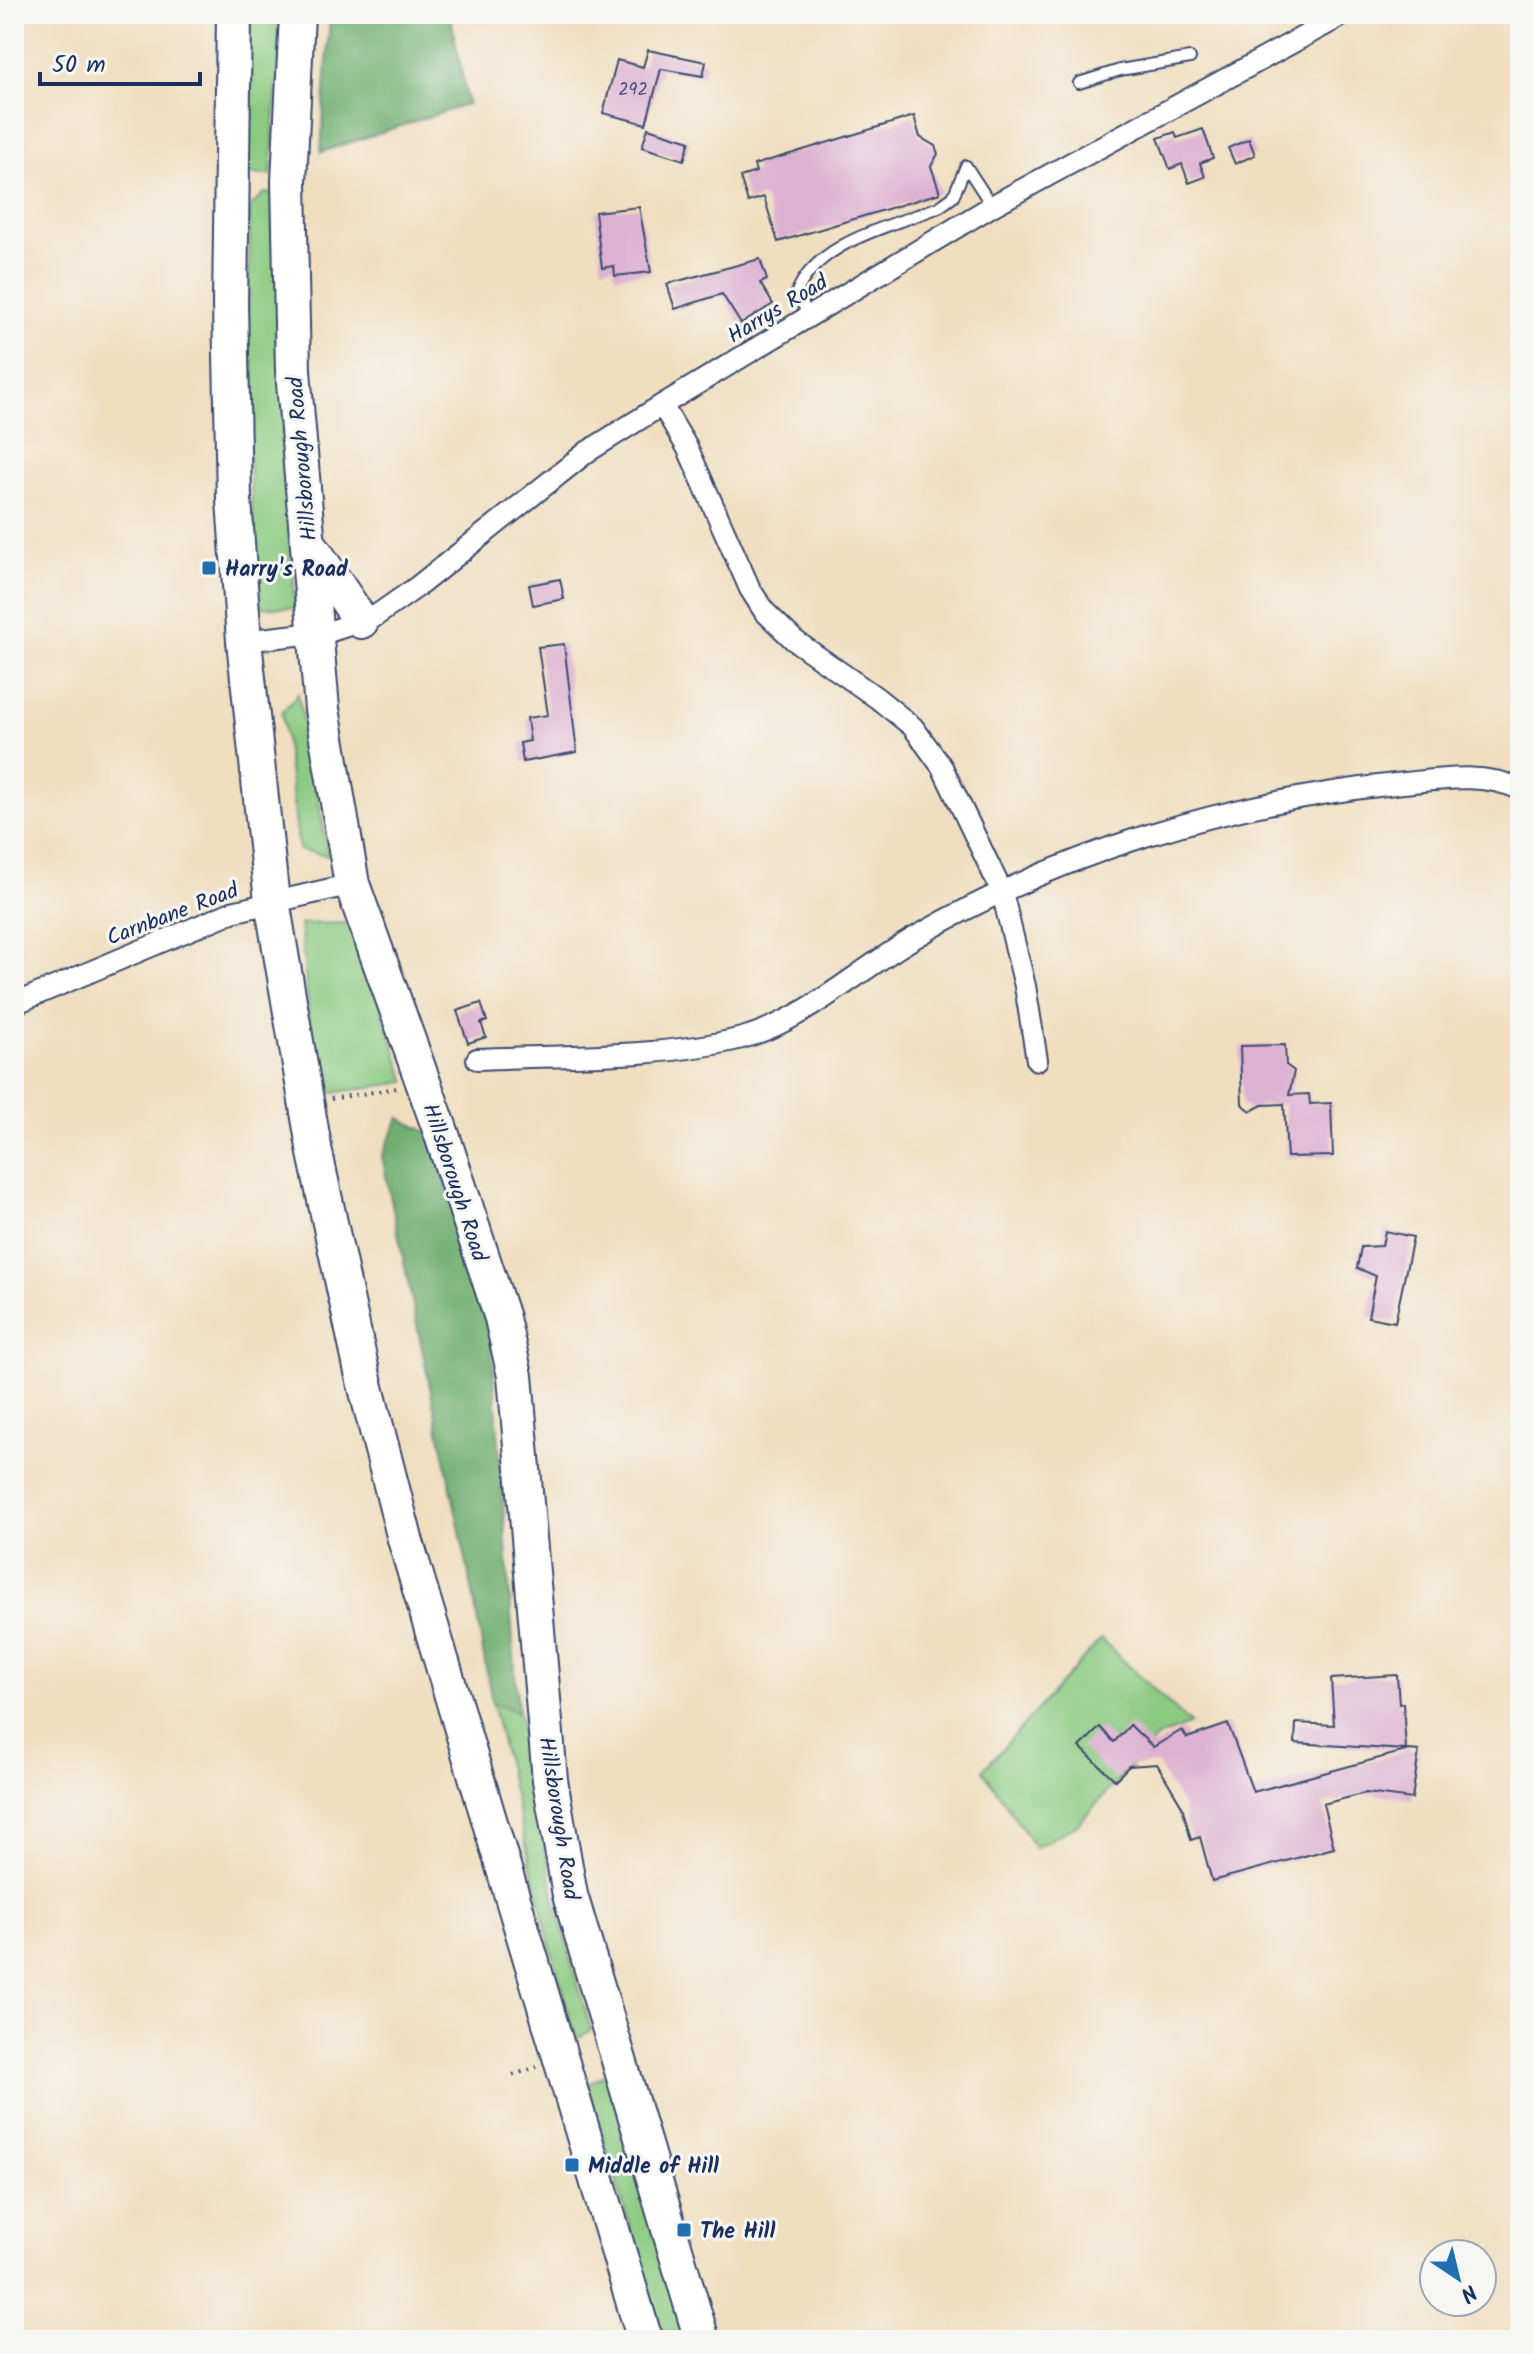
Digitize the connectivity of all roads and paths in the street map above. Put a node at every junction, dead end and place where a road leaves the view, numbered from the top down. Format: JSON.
{"nodes":[{"id":1,"x":234,"y":14,"type":"edge"},
{"id":2,"x":297,"y":14,"type":"edge"},
{"id":3,"x":1345,"y":14,"type":"edge"},
{"id":4,"x":1190,"y":58,"type":"dead end"},
{"id":5,"x":1079,"y":83,"type":"dead end"},
{"id":6,"x":992,"y":206,"type":"junction"},
{"id":7,"x":809,"y":317,"type":"junction"},
{"id":8,"x":662,"y":405,"type":"junction"},
{"id":9,"x":307,"y":541,"type":"junction"},
{"id":10,"x":361,"y":621,"type":"junction"},
{"id":11,"x":315,"y":631,"type":"junction"},
{"id":12,"x":244,"y":641,"type":"junction"},
{"id":13,"x":1520,"y":789,"type":"edge"},
{"id":14,"x":352,"y":884,"type":"junction"},
{"id":15,"x":1002,"y":892,"type":"junction"},
{"id":16,"x":272,"y":901,"type":"junction"},
{"id":17,"x":14,"y":1004,"type":"edge"},
{"id":18,"x":477,"y":1059,"type":"dead end"},
{"id":19,"x":1037,"y":1060,"type":"dead end"},
{"id":20,"x":424,"y":1084,"type":"junction"},
{"id":21,"x":307,"y":1103,"type":"junction"},
{"id":22,"x":645,"y":2340,"type":"edge"},
{"id":23,"x":702,"y":2340,"type":"edge"}],
"edges":[{"from":1,"to":12,"type":"highway"},
{"from":2,"to":9,"type":"highway","name":"Hillsborough Road"},
{"from":3,"to":6,"type":"street","name":"Harrys Road"},
{"from":4,"to":5,"type":"lane"},
{"from":6,"to":7,"type":"street","name":"Harrys Road"},
{"from":6,"to":7,"type":"lane"},
{"from":7,"to":8,"type":"street","name":"Harrys Road"},
{"from":8,"to":10,"type":"street","name":"Harrys Road"},
{"from":8,"to":15,"type":"street"},
{"from":9,"to":10,"type":"highway"},
{"from":9,"to":11,"type":"highway","name":"Hillsborough Road"},
{"from":10,"to":11,"type":"street","name":"Harrys Road"},
{"from":11,"to":12,"type":"street","name":"Harrys Road"},
{"from":11,"to":14,"type":"highway","name":"Hillsborough Road"},
{"from":12,"to":16,"type":"highway"},
{"from":13,"to":15,"type":"street"},
{"from":14,"to":16,"type":"street","name":"Carnbane Road"},
{"from":14,"to":20,"type":"highway","name":"Hillsborough Road"},
{"from":15,"to":18,"type":"street"},
{"from":15,"to":19,"type":"street"},
{"from":16,"to":17,"type":"street","name":"Carnbane Road"},
{"from":16,"to":21,"type":"highway"},
{"from":20,"to":21,"type":"path"},
{"from":20,"to":23,"type":"highway","name":"Hillsborough Road"},
{"from":21,"to":22,"type":"highway"}]}
